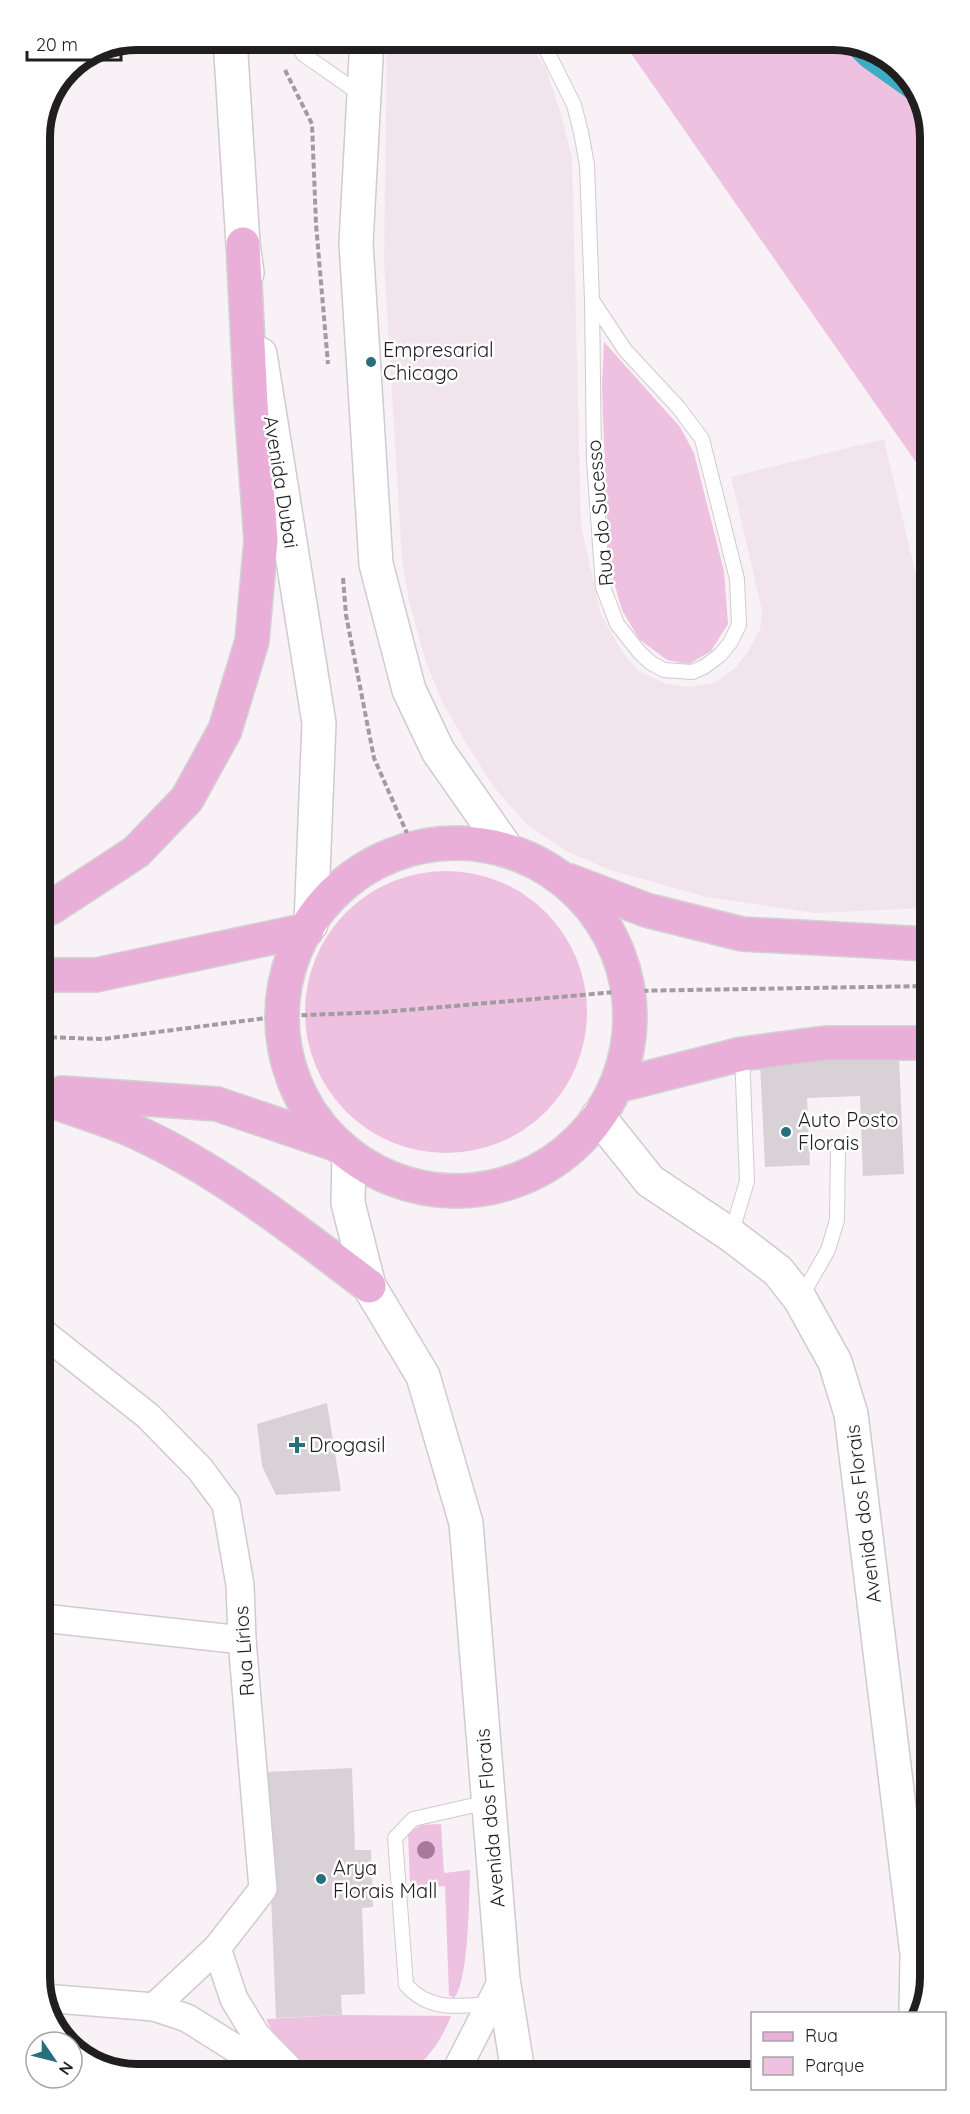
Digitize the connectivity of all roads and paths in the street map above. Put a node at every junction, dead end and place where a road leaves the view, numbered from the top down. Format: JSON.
{"nodes":[{"id":1,"x":227,"y":50,"type":"edge"},
{"id":2,"x":301,"y":50,"type":"edge"},
{"id":3,"x":367,"y":50,"type":"edge"},
{"id":4,"x":546,"y":50,"type":"edge"},
{"id":5,"x":364,"y":97,"type":"junction"},
{"id":6,"x":243,"y":244,"type":"junction"},
{"id":7,"x":592,"y":300,"type":"junction"},
{"id":8,"x":508,"y":851,"type":"junction"},
{"id":9,"x":566,"y":879,"type":"junction"},
{"id":10,"x":50,"y":907,"type":"edge"},
{"id":11,"x":309,"y":927,"type":"junction"},
{"id":12,"x":920,"y":944,"type":"edge"},
{"id":13,"x":50,"y":975,"type":"edge"},
{"id":14,"x":920,"y":986,"type":"edge"},
{"id":15,"x":628,"y":991,"type":"junction"},
{"id":16,"x":282,"y":1016,"type":"junction"},
{"id":17,"x":50,"y":1037,"type":"edge"},
{"id":18,"x":920,"y":1043,"type":"edge"},
{"id":19,"x":742,"y":1054,"type":"junction"},
{"id":20,"x":616,"y":1086,"type":"junction"},
{"id":21,"x":50,"y":1093,"type":"edge"},
{"id":22,"x":50,"y":1100,"type":"edge"},
{"id":23,"x":598,"y":1116,"type":"junction"},
{"id":24,"x":838,"y":1148,"type":"dead end"},
{"id":25,"x":342,"y":1149,"type":"junction"},
{"id":26,"x":731,"y":1235,"type":"junction"},
{"id":27,"x":369,"y":1286,"type":"junction"},
{"id":28,"x":800,"y":1299,"type":"junction"},
{"id":29,"x":50,"y":1338,"type":"edge"},
{"id":30,"x":50,"y":1619,"type":"edge"},
{"id":31,"x":242,"y":1640,"type":"junction"},
{"id":32,"x":488,"y":1802,"type":"junction"},
{"id":33,"x":217,"y":1948,"type":"junction"},
{"id":34,"x":497,"y":1992,"type":"junction"},
{"id":35,"x":52,"y":1999,"type":"edge"},
{"id":36,"x":916,"y":2005,"type":"edge"},
{"id":37,"x":154,"y":2007,"type":"junction"},
{"id":38,"x":251,"y":2064,"type":"edge"},
{"id":39,"x":284,"y":2064,"type":"edge"},
{"id":40,"x":460,"y":2064,"type":"edge"},
{"id":41,"x":516,"y":2064,"type":"edge"}],
"edges":[{"from":1,"to":6,"type":"street","name":"Avenida Dubai"},
{"from":2,"to":5,"type":"lane"},
{"from":3,"to":5,"type":"street"},
{"from":4,"to":7,"type":"lane","name":"Rua do Sucesso"},
{"from":5,"to":8,"type":"street"},
{"from":6,"to":10,"type":"main road"},
{"from":6,"to":11,"type":"street","name":"Avenida Dubai"},
{"from":7,"to":7,"type":"lane","name":"Rua do Sucesso"},
{"from":8,"to":9,"type":"main road"},
{"from":8,"to":11,"type":"main road"},
{"from":9,"to":12,"type":"main road"},
{"from":9,"to":15,"type":"main road"},
{"from":11,"to":13,"type":"main road"},
{"from":11,"to":16,"type":"main road"},
{"from":14,"to":15,"type":"path"},
{"from":15,"to":16,"type":"path"},
{"from":15,"to":20,"type":"main road"},
{"from":16,"to":17,"type":"path"},
{"from":16,"to":25,"type":"main road"},
{"from":18,"to":19,"type":"main road"},
{"from":19,"to":20,"type":"main road"},
{"from":19,"to":26,"type":"lane"},
{"from":20,"to":23,"type":"main road"},
{"from":21,"to":25,"type":"main road"},
{"from":22,"to":27,"type":"main road"},
{"from":23,"to":25,"type":"main road"},
{"from":23,"to":26,"type":"street","name":"Avenida dos Florais"},
{"from":24,"to":28,"type":"lane"},
{"from":25,"to":27,"type":"street","name":"Avenida dos Florais"},
{"from":26,"to":28,"type":"street","name":"Avenida dos Florais"},
{"from":27,"to":32,"type":"street","name":"Avenida dos Florais"},
{"from":28,"to":36,"type":"street","name":"Avenida dos Florais"},
{"from":29,"to":31,"type":"street","name":"Rua Lírios"},
{"from":30,"to":31,"type":"street"},
{"from":31,"to":33,"type":"street","name":"Rua Lírios"},
{"from":32,"to":34,"type":"street","name":"Avenida dos Florais"},
{"from":32,"to":34,"type":"lane"},
{"from":33,"to":37,"type":"street","name":"Rua Lírios"},
{"from":33,"to":39,"type":"street"},
{"from":34,"to":40,"type":"street"},
{"from":34,"to":41,"type":"street","name":"Avenida dos Florais"},
{"from":35,"to":37,"type":"street"},
{"from":37,"to":38,"type":"street"}]}
